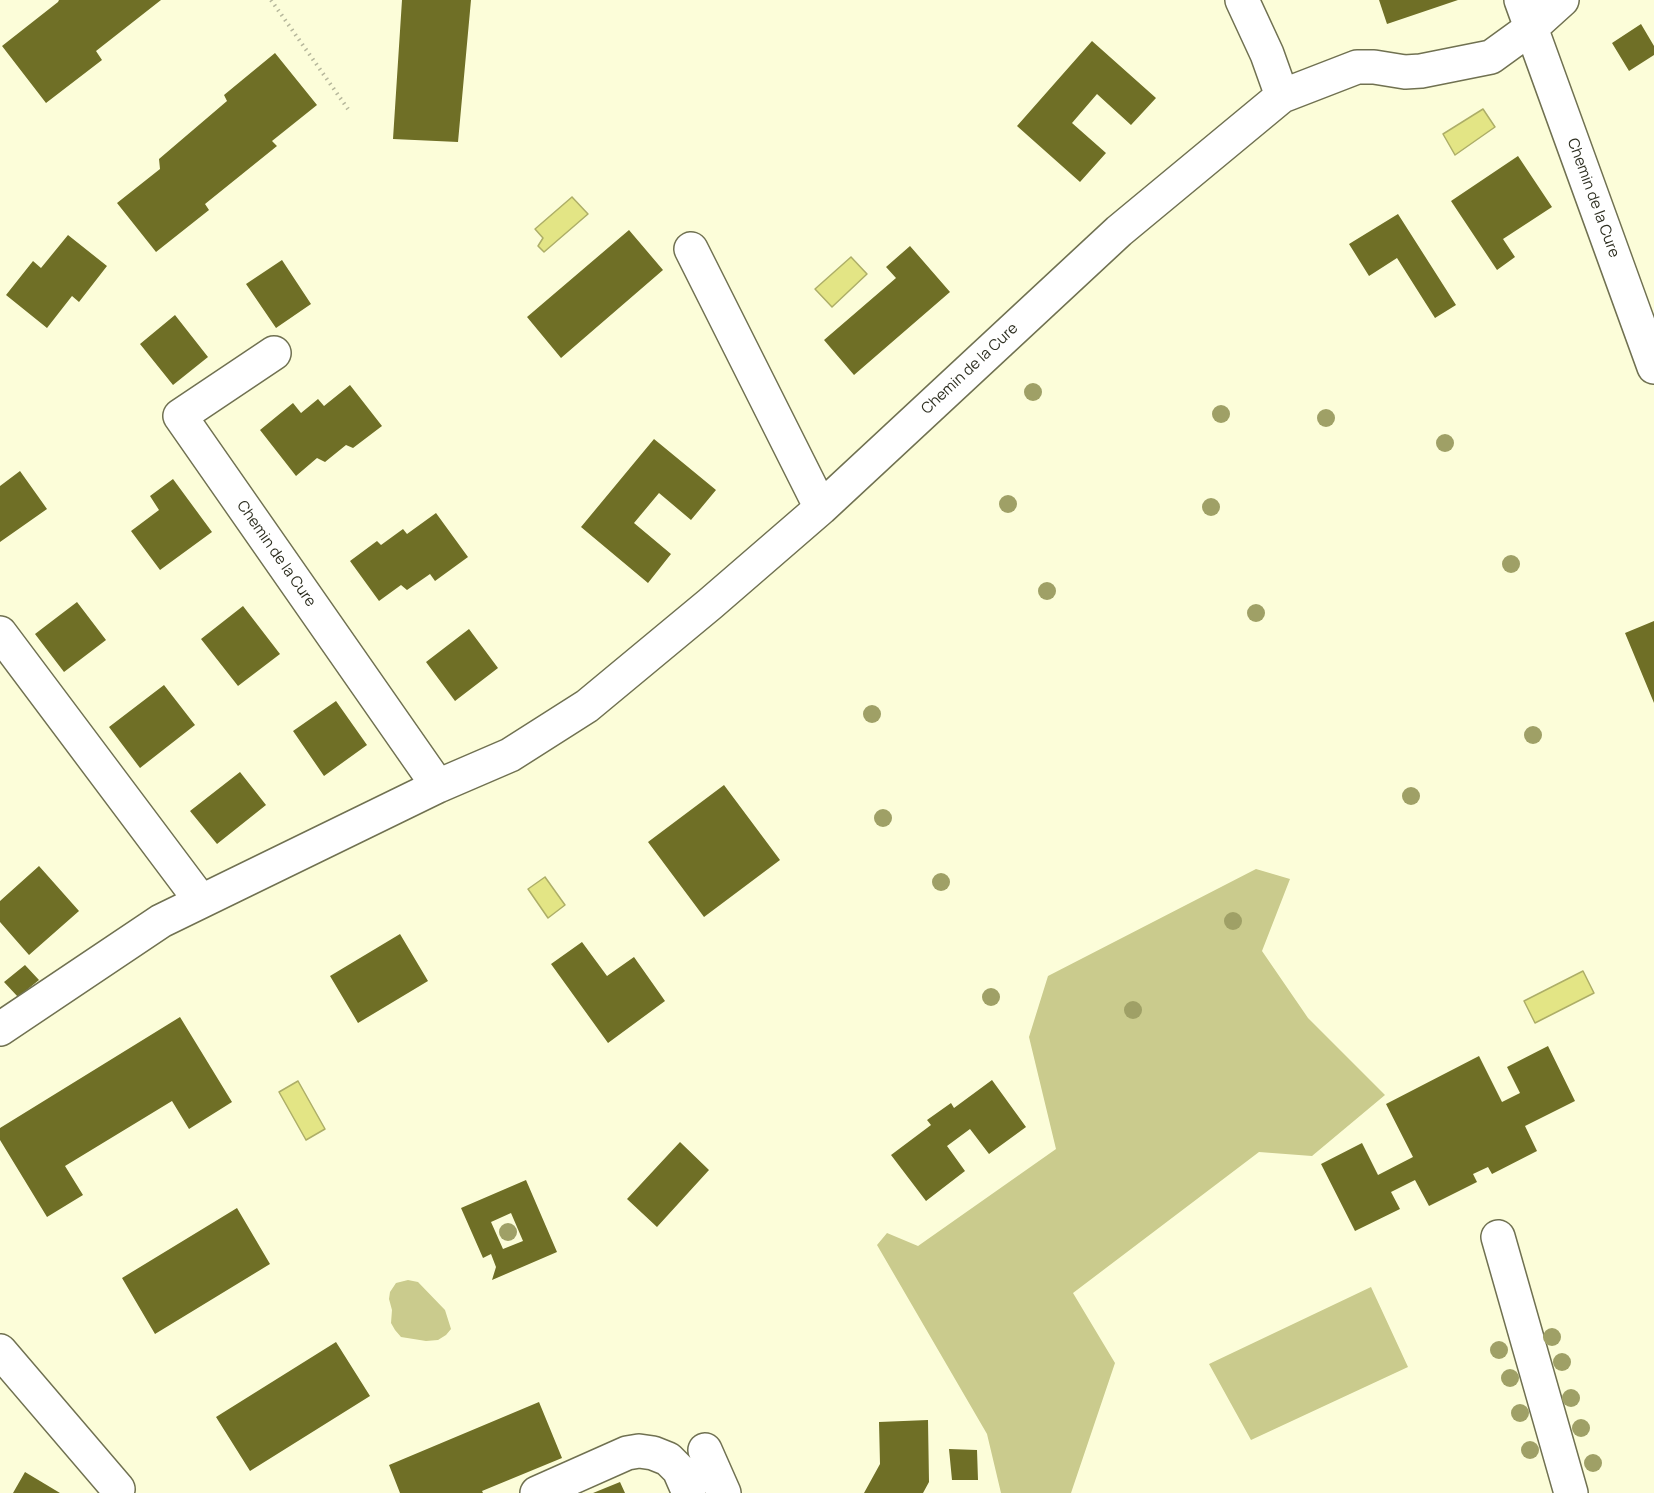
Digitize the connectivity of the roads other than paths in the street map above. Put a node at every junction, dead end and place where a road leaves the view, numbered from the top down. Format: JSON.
{"nodes":[{"id":1,"x":1242,"y":0,"type":"edge"},
{"id":2,"x":1562,"y":0,"type":"edge"},
{"id":3,"x":1526,"y":14,"type":"edge"},
{"id":4,"x":1282,"y":96,"type":"junction"},
{"id":5,"x":691,"y":249,"type":"dead end"},
{"id":6,"x":274,"y":353,"type":"dead end"},
{"id":7,"x":1654,"y":367,"type":"edge"},
{"id":8,"x":821,"y":508,"type":"junction"},
{"id":9,"x":0,"y":633,"type":"edge"},
{"id":10,"x":438,"y":786,"type":"junction"},
{"id":11,"x":201,"y":901,"type":"junction"},
{"id":12,"x":0,"y":1029,"type":"edge"},
{"id":13,"x":1498,"y":1238,"type":"dead end"},
{"id":14,"x":0,"y":1351,"type":"edge"},
{"id":15,"x":705,"y":1450,"type":"dead end"},
{"id":16,"x":117,"y":1489,"type":"dead end"},
{"id":17,"x":537,"y":1493,"type":"edge"},
{"id":18,"x":688,"y":1493,"type":"edge"},
{"id":19,"x":724,"y":1493,"type":"edge"},
{"id":20,"x":1571,"y":1493,"type":"edge"}],
"edges":[{"from":1,"to":4,"type":"street"},
{"from":2,"to":3,"type":"street","name":"Chemin de la Cure"},
{"from":3,"to":4,"type":"street","name":"Chemin de la Cure"},
{"from":3,"to":7,"type":"street","name":"Chemin de la Cure"},
{"from":4,"to":8,"type":"street","name":"Chemin de la Cure"},
{"from":5,"to":8,"type":"street"},
{"from":6,"to":10,"type":"street","name":"Chemin de la Cure"},
{"from":8,"to":10,"type":"street","name":"Chemin de la Cure"},
{"from":9,"to":11,"type":"street"},
{"from":10,"to":11,"type":"street","name":"Chemin de la Cure"},
{"from":11,"to":12,"type":"street","name":"Chemin de la Cure"},
{"from":13,"to":20,"type":"street"},
{"from":14,"to":16,"type":"street"},
{"from":15,"to":19,"type":"street"},
{"from":17,"to":18,"type":"street"}]}
